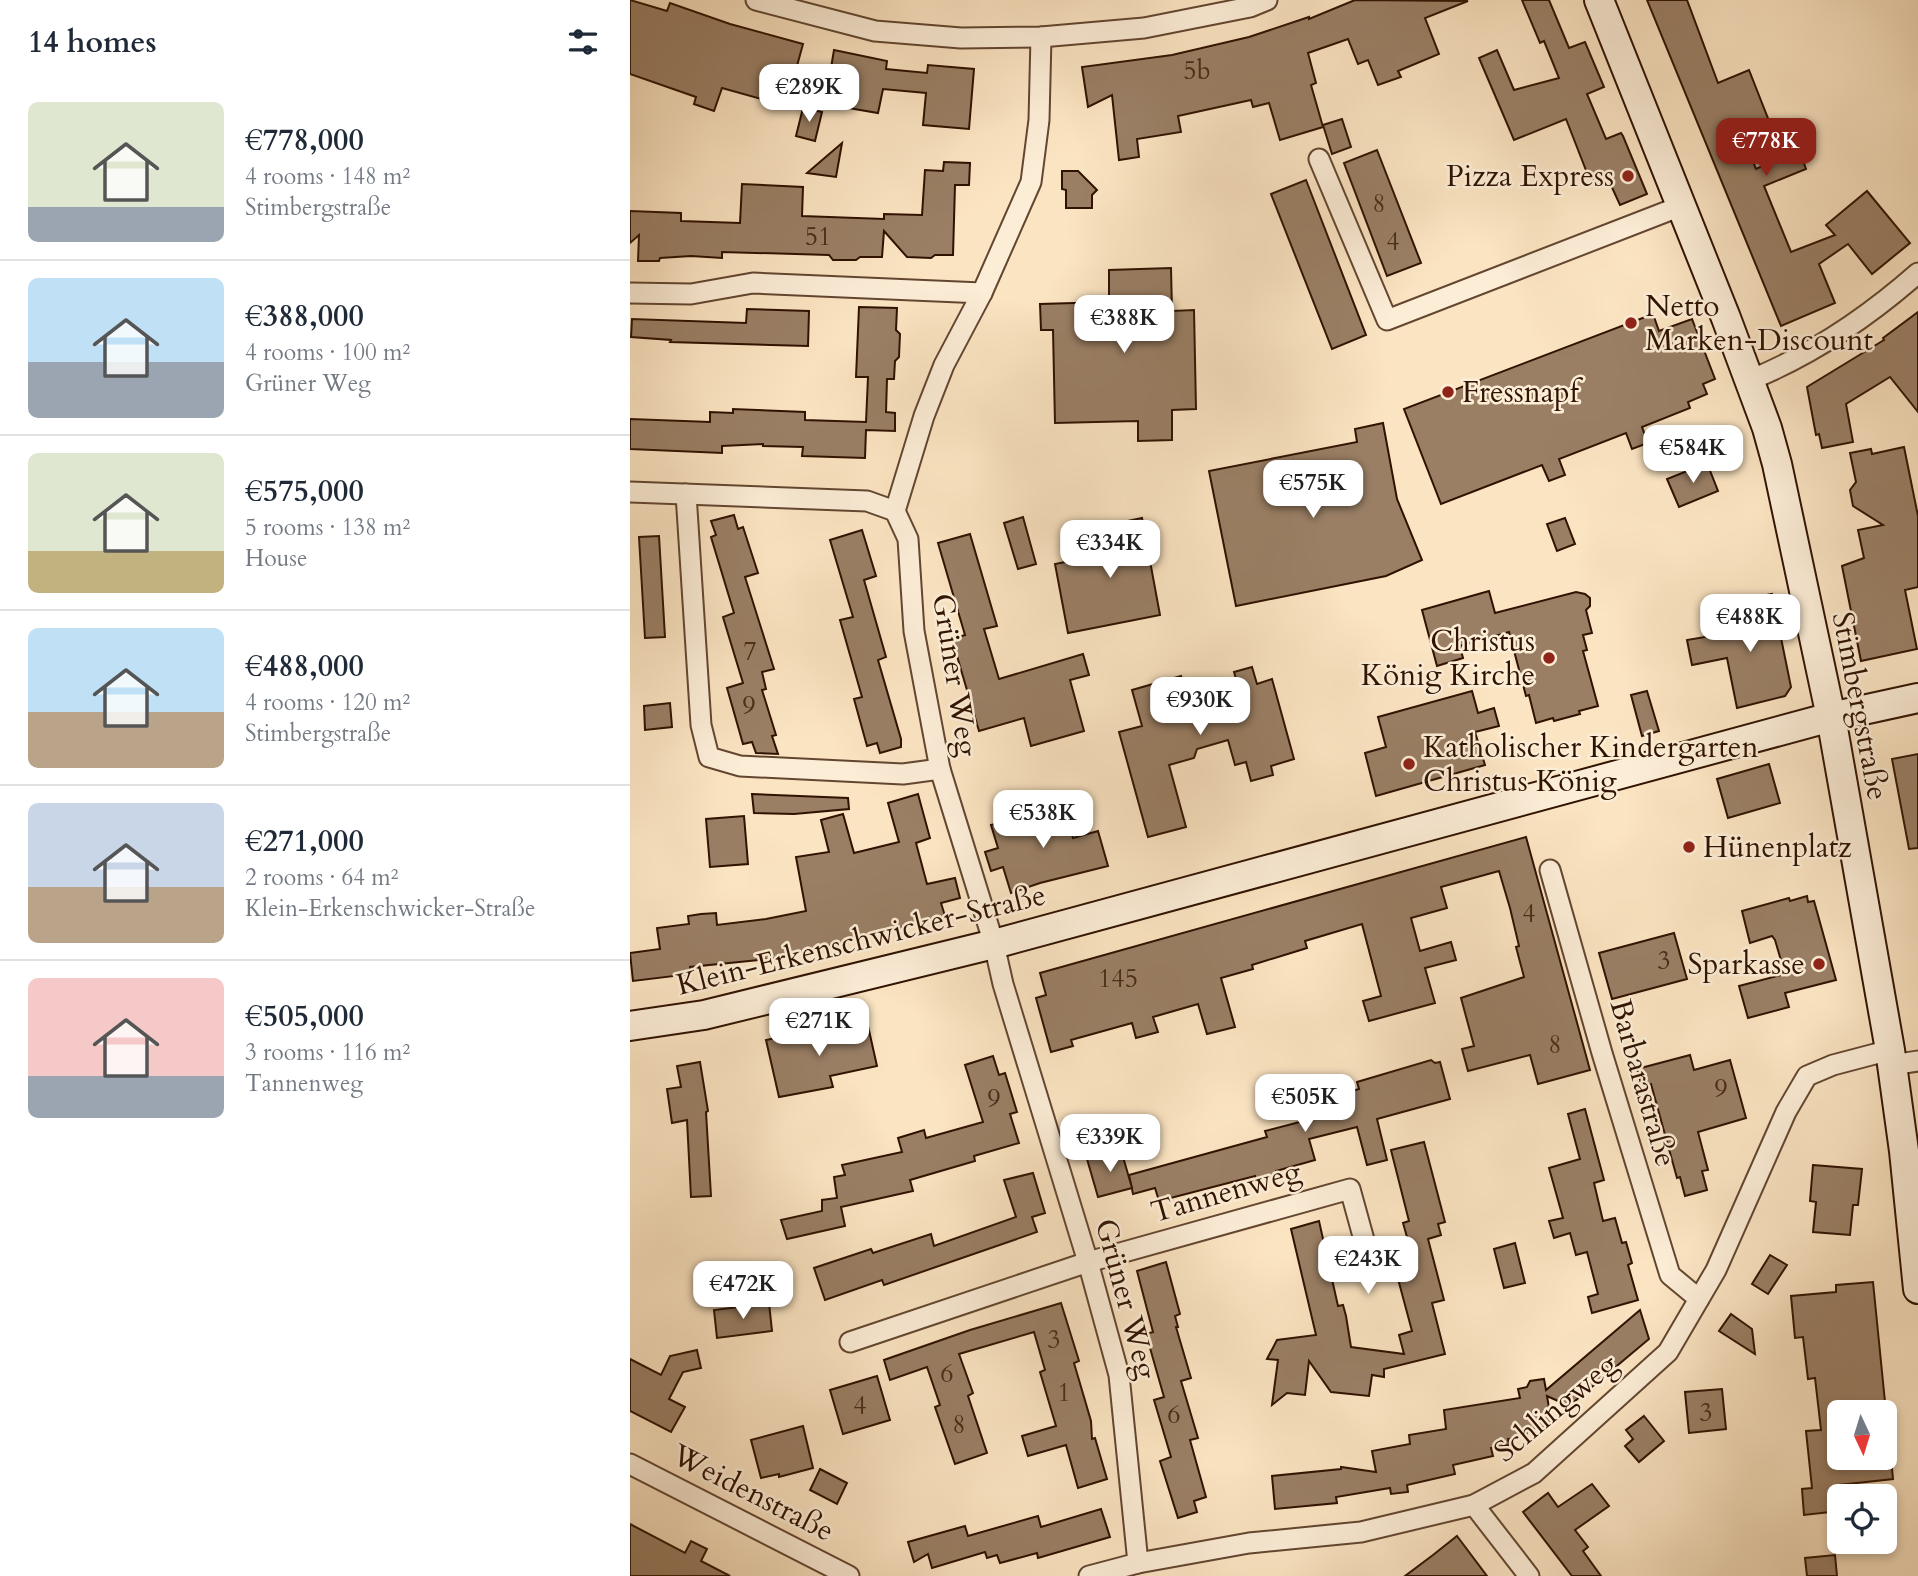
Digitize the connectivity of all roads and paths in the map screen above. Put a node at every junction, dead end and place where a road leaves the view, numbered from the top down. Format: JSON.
{"nodes":[{"id":1,"x":1267,"y":0,"type":"edge"},
{"id":2,"x":1599,"y":0,"type":"edge"},
{"id":3,"x":761,"y":1,"type":"edge"},
{"id":4,"x":1041,"y":37,"type":"junction"},
{"id":5,"x":1319,"y":159,"type":"dead end"},
{"id":6,"x":1681,"y":206,"type":"junction"},
{"id":7,"x":1918,"y":273,"type":"edge"},
{"id":8,"x":630,"y":293,"type":"edge"},
{"id":9,"x":982,"y":293,"type":"junction"},
{"id":10,"x":1749,"y":380,"type":"junction"},
{"id":11,"x":630,"y":492,"type":"edge"},
{"id":12,"x":686,"y":495,"type":"junction"},
{"id":13,"x":895,"y":511,"type":"junction"},
{"id":14,"x":1918,"y":698,"type":"edge"},
{"id":15,"x":1831,"y":717,"type":"junction"},
{"id":16,"x":940,"y":769,"type":"junction"},
{"id":17,"x":1550,"y":870,"type":"dead end"},
{"id":18,"x":994,"y":944,"type":"junction"},
{"id":19,"x":630,"y":1026,"type":"edge"},
{"id":20,"x":1900,"y":1059,"type":"edge"},
{"id":21,"x":1369,"y":1258,"type":"dead end"},
{"id":22,"x":1088,"y":1262,"type":"junction"},
{"id":23,"x":1918,"y":1289,"type":"edge"},
{"id":24,"x":1699,"y":1299,"type":"junction"},
{"id":25,"x":850,"y":1342,"type":"dead end"},
{"id":26,"x":630,"y":1464,"type":"edge"},
{"id":27,"x":1474,"y":1505,"type":"junction"},
{"id":28,"x":1138,"y":1563,"type":"junction"},
{"id":29,"x":843,"y":1575,"type":"edge"},
{"id":30,"x":1089,"y":1576,"type":"edge"},
{"id":31,"x":1529,"y":1576,"type":"edge"}],
"edges":[{"from":1,"to":4,"type":"street"},
{"from":2,"to":6,"type":"street","name":"Stimbergstraße"},
{"from":3,"to":4,"type":"street"},
{"from":4,"to":9,"type":"street"},
{"from":5,"to":6,"type":"street"},
{"from":6,"to":10,"type":"street","name":"Stimbergstraße"},
{"from":7,"to":10,"type":"street"},
{"from":8,"to":9,"type":"street"},
{"from":9,"to":13,"type":"street"},
{"from":10,"to":15,"type":"street","name":"Stimbergstraße"},
{"from":11,"to":12,"type":"street"},
{"from":12,"to":13,"type":"street"},
{"from":12,"to":16,"type":"street"},
{"from":13,"to":16,"type":"street","name":"Grüner Weg"},
{"from":14,"to":15,"type":"street","name":"Klein-Erkenschwicker-Straße"},
{"from":15,"to":18,"type":"street","name":"Klein-Erkenschwicker-Straße"},
{"from":15,"to":20,"type":"street","name":"Stimbergstraße"},
{"from":16,"to":18,"type":"street","name":"Grüner Weg"},
{"from":17,"to":24,"type":"street","name":"Barbarastraße"},
{"from":18,"to":19,"type":"street","name":"Klein-Erkenschwicker-Straße"},
{"from":18,"to":22,"type":"street","name":"Grüner Weg"},
{"from":20,"to":23,"type":"street","name":"Stimbergstraße"},
{"from":20,"to":24,"type":"street","name":"Schlingweg"},
{"from":21,"to":22,"type":"street","name":"Tannenweg"},
{"from":22,"to":25,"type":"street","name":"Tannenweg"},
{"from":22,"to":28,"type":"street","name":"Grüner Weg"},
{"from":24,"to":27,"type":"street","name":"Schlingweg"},
{"from":26,"to":29,"type":"street","name":"Weidenstraße"},
{"from":27,"to":28,"type":"street","name":"Schlingweg"},
{"from":27,"to":31,"type":"street"},
{"from":28,"to":30,"type":"street","name":"Schlingweg"}]}
